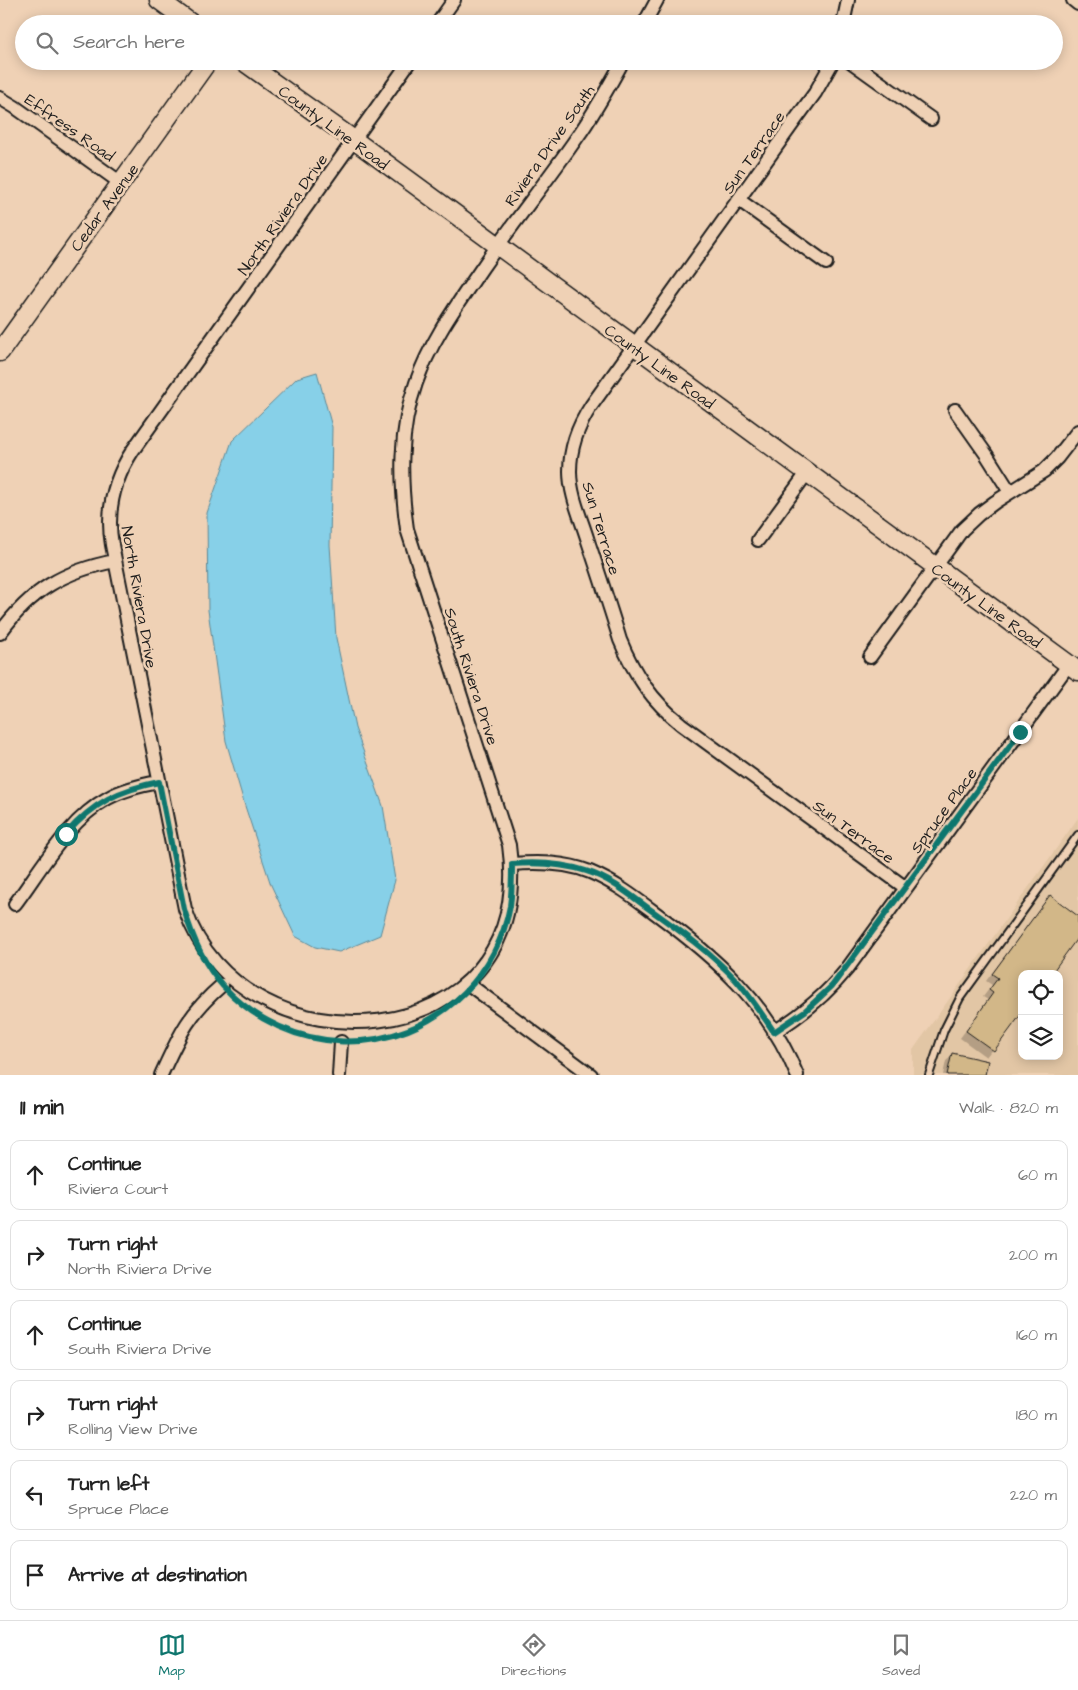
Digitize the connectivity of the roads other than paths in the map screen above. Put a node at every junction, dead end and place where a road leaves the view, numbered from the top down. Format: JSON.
{"nodes":[{"id":1,"x":159,"y":0,"type":"edge"},
{"id":2,"x":454,"y":0,"type":"edge"},
{"id":3,"x":657,"y":0,"type":"edge"},
{"id":4,"x":848,"y":0,"type":"edge"},
{"id":5,"x":1073,"y":0,"type":"edge"},
{"id":6,"x":1078,"y":4,"type":"edge"},
{"id":7,"x":180,"y":15,"type":"edge"},
{"id":8,"x":443,"y":15,"type":"edge"},
{"id":9,"x":649,"y":15,"type":"edge"},
{"id":10,"x":845,"y":15,"type":"edge"},
{"id":11,"x":202,"y":70,"type":"edge"},
{"id":12,"x":256,"y":70,"type":"edge"},
{"id":13,"x":404,"y":70,"type":"edge"},
{"id":14,"x":619,"y":70,"type":"edge"},
{"id":15,"x":828,"y":70,"type":"edge"},
{"id":16,"x":863,"y":70,"type":"edge"},
{"id":17,"x":0,"y":98,"type":"edge"},
{"id":18,"x":931,"y":119,"type":"dead end"},
{"id":19,"x":354,"y":140,"type":"junction"},
{"id":20,"x":121,"y":183,"type":"junction"},
{"id":21,"x":738,"y":200,"type":"junction"},
{"id":22,"x":498,"y":246,"type":"junction"},
{"id":23,"x":826,"y":264,"type":"dead end"},
{"id":24,"x":633,"y":346,"type":"junction"},
{"id":25,"x":0,"y":352,"type":"edge"},
{"id":26,"x":955,"y":410,"type":"dead end"},
{"id":27,"x":1078,"y":431,"type":"edge"},
{"id":28,"x":807,"y":473,"type":"junction"},
{"id":29,"x":1010,"y":492,"type":"junction"},
{"id":30,"x":758,"y":540,"type":"dead end"},
{"id":31,"x":115,"y":561,"type":"junction"},
{"id":32,"x":935,"y":566,"type":"junction"},
{"id":33,"x":0,"y":633,"type":"edge"},
{"id":34,"x":870,"y":657,"type":"dead end"},
{"id":35,"x":1074,"y":668,"type":"edge"},
{"id":36,"x":159,"y":782,"type":"junction"},
{"id":37,"x":1078,"y":835,"type":"edge"},
{"id":38,"x":512,"y":864,"type":"junction"},
{"id":39,"x":906,"y":888,"type":"junction"},
{"id":40,"x":15,"y":904,"type":"dead end"},
{"id":41,"x":222,"y":985,"type":"junction"},
{"id":42,"x":470,"y":986,"type":"junction"},
{"id":43,"x":232,"y":995,"type":"dead end"},
{"id":44,"x":429,"y":1020,"type":"dead end"},
{"id":45,"x":774,"y":1032,"type":"junction"},
{"id":46,"x":328,"y":1040,"type":"dead end"},
{"id":47,"x":355,"y":1041,"type":"dead end"},
{"id":48,"x":341,"y":1042,"type":"junction"},
{"id":49,"x":160,"y":1075,"type":"edge"},
{"id":50,"x":339,"y":1075,"type":"edge"},
{"id":51,"x":591,"y":1075,"type":"edge"},
{"id":52,"x":797,"y":1075,"type":"edge"},
{"id":53,"x":929,"y":1075,"type":"edge"}],
"edges":[{"from":1,"to":7,"type":"street"},
{"from":2,"to":8,"type":"street"},
{"from":3,"to":9,"type":"street"},
{"from":4,"to":10,"type":"street"},
{"from":5,"to":6,"type":"street"},
{"from":11,"to":20,"type":"street","name":"Cedar Avenue"},
{"from":12,"to":19,"type":"street","name":"County Line Road"},
{"from":13,"to":19,"type":"street","name":"North Riviera Drive"},
{"from":14,"to":22,"type":"street","name":"Riviera Drive South"},
{"from":15,"to":21,"type":"street","name":"Sun Terrace"},
{"from":16,"to":18,"type":"street"},
{"from":17,"to":20,"type":"street","name":"Effress Road"},
{"from":19,"to":22,"type":"street","name":"County Line Road"},
{"from":19,"to":31,"type":"street","name":"North Riviera Drive"},
{"from":20,"to":25,"type":"street","name":"Cedar Avenue"},
{"from":21,"to":23,"type":"street"},
{"from":21,"to":24,"type":"street","name":"Sun Terrace"},
{"from":22,"to":24,"type":"street","name":"County Line Road"},
{"from":22,"to":38,"type":"street","name":"South Riviera Drive"},
{"from":24,"to":28,"type":"street","name":"County Line Road"},
{"from":24,"to":39,"type":"street","name":"Sun Terrace"},
{"from":26,"to":29,"type":"street"},
{"from":27,"to":29,"type":"street"},
{"from":28,"to":30,"type":"street"},
{"from":28,"to":32,"type":"street","name":"County Line Road"},
{"from":29,"to":32,"type":"street"},
{"from":31,"to":33,"type":"street"},
{"from":31,"to":36,"type":"street","name":"North Riviera Drive"},
{"from":32,"to":34,"type":"street"},
{"from":32,"to":35,"type":"street","name":"County Line Road"},
{"from":35,"to":39,"type":"street","name":"Spruce Place"},
{"from":36,"to":40,"type":"street"},
{"from":36,"to":41,"type":"street","name":"North Riviera Drive"},
{"from":37,"to":53,"type":"lane"},
{"from":38,"to":42,"type":"street","name":"South Riviera Drive"},
{"from":38,"to":45,"type":"street"},
{"from":39,"to":45,"type":"street","name":"Spruce Place"},
{"from":41,"to":43,"type":"street","name":"North Riviera Drive"},
{"from":41,"to":49,"type":"street"},
{"from":42,"to":44,"type":"street","name":"South Riviera Drive"},
{"from":42,"to":51,"type":"street"},
{"from":45,"to":52,"type":"street"},
{"from":46,"to":48,"type":"street"},
{"from":47,"to":48,"type":"street"},
{"from":48,"to":50,"type":"street"}]}
